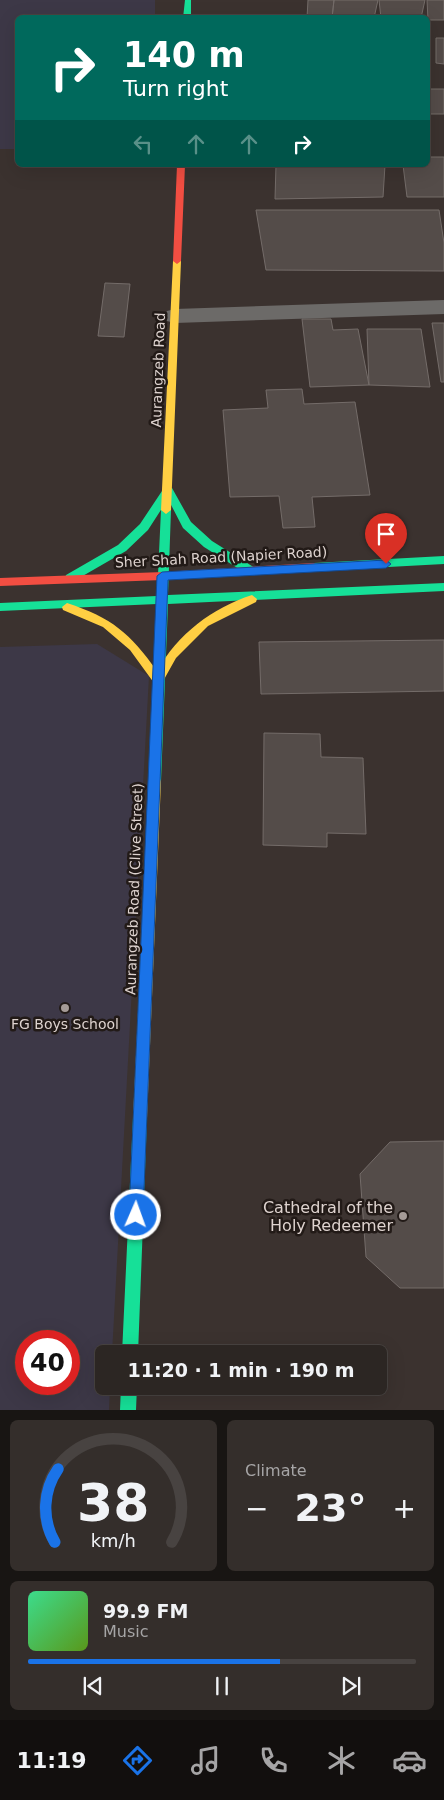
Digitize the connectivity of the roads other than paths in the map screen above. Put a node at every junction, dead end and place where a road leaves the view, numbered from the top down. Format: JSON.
{"nodes":[{"id":1,"x":188,"y":0,"type":"edge"},
{"id":2,"x":187,"y":15,"type":"edge"},
{"id":3,"x":180,"y":167,"type":"edge"},
{"id":4,"x":444,"y":308,"type":"edge"},
{"id":5,"x":175,"y":316,"type":"junction"},
{"id":6,"x":168,"y":491,"type":"junction"},
{"id":7,"x":444,"y":560,"type":"edge"},
{"id":8,"x":251,"y":571,"type":"junction"},
{"id":9,"x":162,"y":576,"type":"junction"},
{"id":10,"x":66,"y":580,"type":"junction"},
{"id":11,"x":0,"y":582,"type":"edge"},
{"id":12,"x":444,"y":587,"type":"edge"},
{"id":13,"x":261,"y":594,"type":"junction"},
{"id":14,"x":161,"y":598,"type":"junction"},
{"id":15,"x":62,"y":604,"type":"junction"},
{"id":16,"x":0,"y":607,"type":"edge"},
{"id":17,"x":158,"y":680,"type":"junction"},
{"id":18,"x":130,"y":1345,"type":"edge"},
{"id":19,"x":129,"y":1395,"type":"edge"},
{"id":20,"x":128,"y":1410,"type":"edge"}],
"edges":[{"from":1,"to":2,"type":"main road"},
{"from":3,"to":5,"type":"main road","name":"Aurangzeb Road"},
{"from":4,"to":5,"type":"street"},
{"from":5,"to":6,"type":"main road","name":"Aurangzeb Road"},
{"from":6,"to":8,"type":"main road"},
{"from":6,"to":9,"type":"main road","name":"Aurangzeb Road"},
{"from":6,"to":10,"type":"main road"},
{"from":7,"to":8,"type":"main road","name":"Sher Shah Road (Napier Road)"},
{"from":8,"to":9,"type":"main road","name":"Sher Shah Road (Napier Road)"},
{"from":9,"to":10,"type":"main road","name":"Sher Shah Road (Napier Road)"},
{"from":9,"to":14,"type":"main road","name":"Aurangzeb Road (Clive Street)"},
{"from":10,"to":11,"type":"main road","name":"Sher Shah Road (Napier Road)"},
{"from":12,"to":13,"type":"main road"},
{"from":13,"to":14,"type":"main road"},
{"from":13,"to":17,"type":"main road"},
{"from":14,"to":15,"type":"main road"},
{"from":14,"to":17,"type":"main road","name":"Aurangzeb Road (Clive Street)"},
{"from":15,"to":16,"type":"main road"},
{"from":15,"to":17,"type":"main road"},
{"from":17,"to":18,"type":"main road","name":"Aurangzeb Road (Clive Street)"},
{"from":19,"to":20,"type":"main road"}]}
